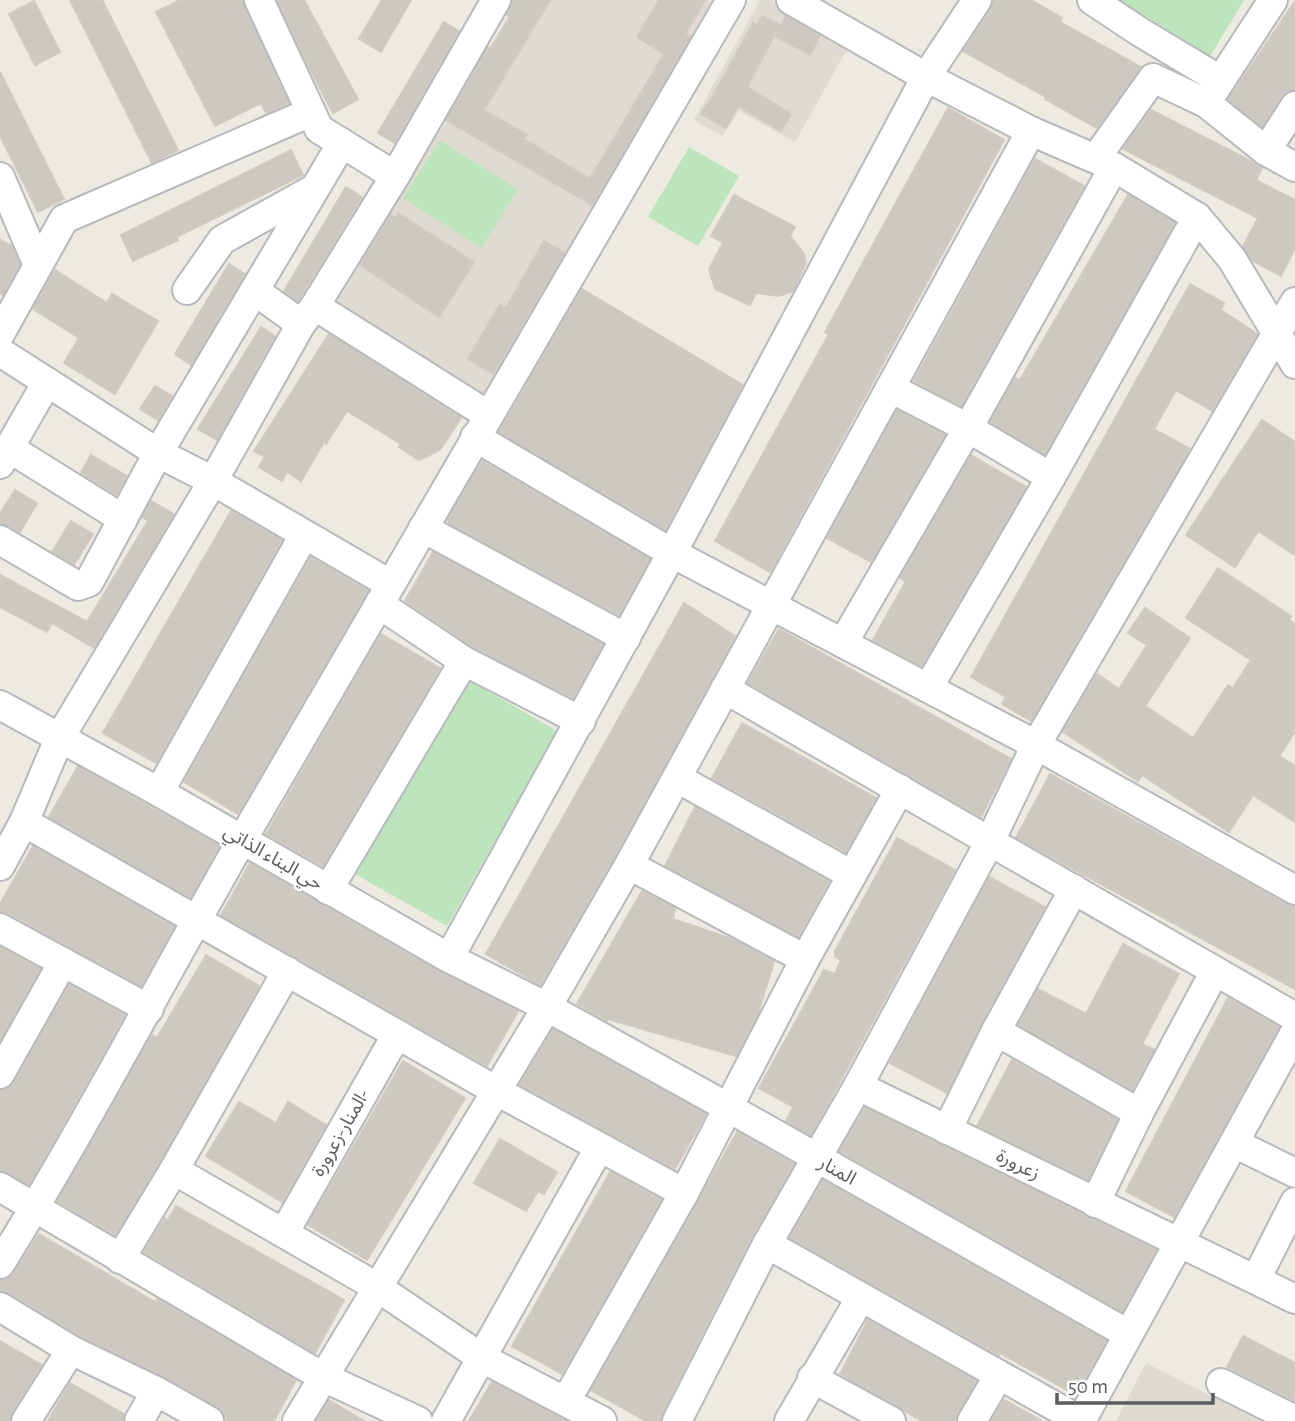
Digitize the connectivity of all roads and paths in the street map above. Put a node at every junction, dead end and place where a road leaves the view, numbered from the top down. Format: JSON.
{"nodes":[{"id":1,"x":259,"y":0,"type":"edge"},
{"id":2,"x":496,"y":0,"type":"edge"},
{"id":3,"x":731,"y":0,"type":"edge"},
{"id":4,"x":790,"y":0,"type":"edge"},
{"id":5,"x":977,"y":0,"type":"edge"},
{"id":6,"x":1092,"y":0,"type":"edge"},
{"id":7,"x":1273,"y":0,"type":"edge"},
{"id":8,"x":926,"y":77,"type":"junction"},
{"id":9,"x":1213,"y":92,"type":"junction"},
{"id":10,"x":1295,"y":106,"type":"edge"},
{"id":11,"x":311,"y":112,"type":"junction"},
{"id":12,"x":1031,"y":131,"type":"junction"},
{"id":13,"x":342,"y":143,"type":"junction"},
{"id":14,"x":1266,"y":151,"type":"junction"},
{"id":15,"x":1105,"y":162,"type":"junction"},
{"id":16,"x":1295,"y":167,"type":"edge"},
{"id":17,"x":396,"y":176,"type":"junction"},
{"id":18,"x":0,"y":177,"type":"edge"},
{"id":19,"x":315,"y":189,"type":"junction"},
{"id":20,"x":1197,"y":217,"type":"junction"},
{"id":21,"x":38,"y":265,"type":"junction"},
{"id":22,"x":187,"y":289,"type":"dead end"},
{"id":23,"x":255,"y":291,"type":"junction"},
{"id":24,"x":1295,"y":302,"type":"edge"},
{"id":25,"x":308,"y":315,"type":"junction"},
{"id":26,"x":0,"y":334,"type":"edge"},
{"id":27,"x":1277,"y":334,"type":"junction"},
{"id":28,"x":0,"y":352,"type":"edge"},
{"id":29,"x":1295,"y":364,"type":"edge"},
{"id":30,"x":47,"y":382,"type":"junction"},
{"id":31,"x":890,"y":388,"type":"junction"},
{"id":32,"x":482,"y":426,"type":"junction"},
{"id":33,"x":968,"y":428,"type":"junction"},
{"id":34,"x":158,"y":453,"type":"junction"},
{"id":35,"x":5,"y":456,"type":"edge"},
{"id":36,"x":1051,"y":477,"type":"junction"},
{"id":37,"x":213,"y":481,"type":"junction"},
{"id":38,"x":123,"y":519,"type":"junction"},
{"id":39,"x":423,"y":528,"type":"junction"},
{"id":40,"x":304,"y":535,"type":"junction"},
{"id":41,"x":0,"y":540,"type":"edge"},
{"id":42,"x":673,"y":553,"type":"junction"},
{"id":43,"x":385,"y":594,"type":"junction"},
{"id":44,"x":770,"y":606,"type":"junction"},
{"id":45,"x":626,"y":638,"type":"junction"},
{"id":46,"x":843,"y":643,"type":"junction"},
{"id":47,"x":464,"y":660,"type":"junction"},
{"id":48,"x":928,"y":688,"type":"junction"},
{"id":49,"x":725,"y":689,"type":"junction"},
{"id":50,"x":0,"y":705,"type":"edge"},
{"id":51,"x":581,"y":721,"type":"junction"},
{"id":52,"x":59,"y":739,"type":"junction"},
{"id":53,"x":1036,"y":745,"type":"junction"},
{"id":54,"x":677,"y":778,"type":"junction"},
{"id":55,"x":900,"y":789,"type":"junction"},
{"id":56,"x":159,"y":792,"type":"junction"},
{"id":57,"x":24,"y":822,"type":"junction"},
{"id":58,"x":242,"y":840,"type":"junction"},
{"id":59,"x":990,"y":841,"type":"junction"},
{"id":60,"x":629,"y":865,"type":"junction"},
{"id":61,"x":0,"y":866,"type":"edge"},
{"id":62,"x":852,"y":875,"type":"junction"},
{"id":63,"x":328,"y":890,"type":"junction"},
{"id":64,"x":1074,"y":890,"type":"junction"},
{"id":65,"x":1295,"y":890,"type":"edge"},
{"id":66,"x":196,"y":920,"type":"junction"},
{"id":67,"x":0,"y":928,"type":"edge"},
{"id":68,"x":449,"y":958,"type":"junction"},
{"id":69,"x":805,"y":959,"type":"junction"},
{"id":70,"x":63,"y":962,"type":"junction"},
{"id":71,"x":287,"y":971,"type":"junction"},
{"id":72,"x":1215,"y":971,"type":"junction"},
{"id":73,"x":547,"y":1007,"type":"junction"},
{"id":74,"x":149,"y":1009,"type":"junction"},
{"id":75,"x":1295,"y":1017,"type":"edge"},
{"id":76,"x":996,"y":1031,"type":"junction"},
{"id":77,"x":1295,"y":1032,"type":"edge"},
{"id":78,"x":397,"y":1034,"type":"junction"},
{"id":79,"x":0,"y":1074,"type":"edge"},
{"id":80,"x":858,"y":1086,"type":"junction"},
{"id":81,"x":495,"y":1090,"type":"junction"},
{"id":82,"x":729,"y":1108,"type":"junction"},
{"id":83,"x":1139,"y":1113,"type":"junction"},
{"id":84,"x":947,"y":1130,"type":"junction"},
{"id":85,"x":1234,"y":1143,"type":"junction"},
{"id":86,"x":599,"y":1148,"type":"junction"},
{"id":87,"x":815,"y":1158,"type":"junction"},
{"id":88,"x":174,"y":1170,"type":"junction"},
{"id":89,"x":1295,"y":1173,"type":"edge"},
{"id":90,"x":0,"y":1187,"type":"edge"},
{"id":91,"x":684,"y":1193,"type":"junction"},
{"id":92,"x":1295,"y":1202,"type":"edge"},
{"id":93,"x":1095,"y":1203,"type":"junction"},
{"id":94,"x":35,"y":1208,"type":"junction"},
{"id":95,"x":284,"y":1233,"type":"junction"},
{"id":96,"x":767,"y":1244,"type":"junction"},
{"id":97,"x":1178,"y":1244,"type":"junction"},
{"id":98,"x":120,"y":1259,"type":"junction"},
{"id":99,"x":0,"y":1264,"type":"edge"},
{"id":100,"x":1256,"y":1279,"type":"junction"},
{"id":101,"x":377,"y":1287,"type":"junction"},
{"id":102,"x":861,"y":1297,"type":"junction"},
{"id":103,"x":1295,"y":1299,"type":"edge"},
{"id":104,"x":0,"y":1307,"type":"edge"},
{"id":105,"x":1128,"y":1334,"type":"junction"},
{"id":106,"x":71,"y":1350,"type":"junction"},
{"id":107,"x":482,"y":1358,"type":"junction"},
{"id":108,"x":999,"y":1375,"type":"junction"},
{"id":109,"x":323,"y":1377,"type":"junction"},
{"id":110,"x":812,"y":1378,"type":"junction"},
{"id":111,"x":1221,"y":1384,"type":"dead end"},
{"id":112,"x":156,"y":1391,"type":"junction"},
{"id":113,"x":566,"y":1401,"type":"junction"},
{"id":114,"x":1295,"y":1420,"type":"edge"},
{"id":115,"x":26,"y":1421,"type":"edge"},
{"id":116,"x":139,"y":1421,"type":"edge"},
{"id":117,"x":209,"y":1421,"type":"edge"},
{"id":118,"x":297,"y":1421,"type":"edge"},
{"id":119,"x":418,"y":1421,"type":"edge"},
{"id":120,"x":446,"y":1421,"type":"edge"},
{"id":121,"x":602,"y":1421,"type":"edge"},
{"id":122,"x":677,"y":1421,"type":"edge"},
{"id":123,"x":789,"y":1421,"type":"edge"},
{"id":124,"x":891,"y":1421,"type":"edge"},
{"id":125,"x":972,"y":1421,"type":"edge"},
{"id":126,"x":1081,"y":1421,"type":"edge"}],
"edges":[{"from":1,"to":11,"type":"street"},
{"from":2,"to":17,"type":"street"},
{"from":3,"to":32,"type":"street"},
{"from":4,"to":8,"type":"street"},
{"from":5,"to":8,"type":"street"},
{"from":6,"to":9,"type":"street"},
{"from":7,"to":9,"type":"street"},
{"from":8,"to":12,"type":"street"},
{"from":8,"to":42,"type":"street"},
{"from":9,"to":14,"type":"street"},
{"from":9,"to":15,"type":"street"},
{"from":10,"to":14,"type":"street"},
{"from":11,"to":13,"type":"street"},
{"from":11,"to":21,"type":"street"},
{"from":12,"to":15,"type":"street"},
{"from":12,"to":31,"type":"street"},
{"from":13,"to":17,"type":"street"},
{"from":13,"to":19,"type":"street"},
{"from":14,"to":16,"type":"street"},
{"from":15,"to":20,"type":"street"},
{"from":15,"to":33,"type":"street"},
{"from":17,"to":25,"type":"street"},
{"from":18,"to":21,"type":"street"},
{"from":19,"to":22,"type":"street"},
{"from":19,"to":23,"type":"street"},
{"from":20,"to":27,"type":"street"},
{"from":20,"to":36,"type":"street"},
{"from":21,"to":26,"type":"street"},
{"from":23,"to":25,"type":"street"},
{"from":23,"to":34,"type":"street"},
{"from":24,"to":27,"type":"street"},
{"from":25,"to":32,"type":"street"},
{"from":25,"to":37,"type":"street"},
{"from":27,"to":29,"type":"street"},
{"from":27,"to":53,"type":"street"},
{"from":28,"to":30,"type":"street"},
{"from":30,"to":34,"type":"street"},
{"from":30,"to":35,"type":"street"},
{"from":31,"to":33,"type":"street"},
{"from":31,"to":44,"type":"street"},
{"from":32,"to":39,"type":"street"},
{"from":32,"to":42,"type":"street"},
{"from":33,"to":36,"type":"street"},
{"from":33,"to":46,"type":"street"},
{"from":34,"to":37,"type":"street"},
{"from":34,"to":38,"type":"street"},
{"from":35,"to":38,"type":"street"},
{"from":36,"to":48,"type":"street"},
{"from":37,"to":40,"type":"street"},
{"from":37,"to":52,"type":"street"},
{"from":38,"to":41,"type":"street"},
{"from":39,"to":43,"type":"street"},
{"from":39,"to":45,"type":"street"},
{"from":40,"to":43,"type":"street"},
{"from":40,"to":56,"type":"street"},
{"from":42,"to":44,"type":"street"},
{"from":42,"to":45,"type":"street"},
{"from":43,"to":47,"type":"street"},
{"from":43,"to":58,"type":"street"},
{"from":44,"to":46,"type":"street"},
{"from":44,"to":49,"type":"street"},
{"from":45,"to":51,"type":"street"},
{"from":46,"to":48,"type":"street"},
{"from":47,"to":51,"type":"street"},
{"from":47,"to":63,"type":"street"},
{"from":48,"to":53,"type":"street"},
{"from":49,"to":54,"type":"street"},
{"from":49,"to":55,"type":"street"},
{"from":50,"to":52,"type":"street","name":"حي البناء الذاتي"},
{"from":51,"to":68,"type":"street"},
{"from":52,"to":56,"type":"street","name":"حي البناء الذاتي"},
{"from":52,"to":57,"type":"street"},
{"from":53,"to":59,"type":"street"},
{"from":53,"to":65,"type":"street"},
{"from":54,"to":60,"type":"street"},
{"from":54,"to":62,"type":"street"},
{"from":55,"to":59,"type":"street"},
{"from":55,"to":62,"type":"street"},
{"from":56,"to":58,"type":"street","name":"حي البناء الذاتي"},
{"from":57,"to":61,"type":"street"},
{"from":57,"to":66,"type":"street"},
{"from":58,"to":63,"type":"street","name":"حي البناء الذاتي"},
{"from":58,"to":66,"type":"street"},
{"from":59,"to":64,"type":"street"},
{"from":59,"to":80,"type":"street"},
{"from":60,"to":69,"type":"street"},
{"from":60,"to":73,"type":"street"},
{"from":62,"to":69,"type":"street"},
{"from":63,"to":68,"type":"street","name":"حي البناء الذاتي"},
{"from":64,"to":72,"type":"street"},
{"from":64,"to":76,"type":"street"},
{"from":66,"to":71,"type":"street"},
{"from":66,"to":74,"type":"street"},
{"from":67,"to":70,"type":"street"},
{"from":68,"to":73,"type":"street","name":"حي البناء الذاتي"},
{"from":69,"to":82,"type":"street"},
{"from":70,"to":74,"type":"street"},
{"from":70,"to":79,"type":"street"},
{"from":71,"to":78,"type":"street"},
{"from":71,"to":88,"type":"street"},
{"from":72,"to":75,"type":"street"},
{"from":72,"to":83,"type":"street"},
{"from":73,"to":81,"type":"street"},
{"from":73,"to":82,"type":"street","name":"المنار"},
{"from":74,"to":94,"type":"street"},
{"from":76,"to":83,"type":"street"},
{"from":76,"to":84,"type":"street"},
{"from":77,"to":85,"type":"street"},
{"from":78,"to":81,"type":"street"},
{"from":78,"to":95,"type":"street","name":"المنار-زعرورة-"},
{"from":80,"to":84,"type":"street","name":"زعرورة"},
{"from":80,"to":87,"type":"street"},
{"from":81,"to":86,"type":"street"},
{"from":81,"to":101,"type":"street"},
{"from":82,"to":87,"type":"street","name":"المنار"},
{"from":82,"to":91,"type":"street"},
{"from":83,"to":93,"type":"street"},
{"from":84,"to":93,"type":"street","name":"زعرورة"},
{"from":85,"to":89,"type":"street"},
{"from":85,"to":97,"type":"street"},
{"from":86,"to":91,"type":"street"},
{"from":86,"to":107,"type":"street"},
{"from":87,"to":96,"type":"street"},
{"from":87,"to":105,"type":"street","name":"المنار"},
{"from":88,"to":95,"type":"street"},
{"from":88,"to":98,"type":"street"},
{"from":90,"to":94,"type":"street"},
{"from":91,"to":113,"type":"street"},
{"from":92,"to":100,"type":"street"},
{"from":93,"to":97,"type":"street","name":"زعرورة"},
{"from":94,"to":98,"type":"street"},
{"from":94,"to":99,"type":"street"},
{"from":95,"to":101,"type":"street"},
{"from":96,"to":102,"type":"street"},
{"from":96,"to":122,"type":"street"},
{"from":97,"to":100,"type":"street","name":"زعرورة"},
{"from":97,"to":105,"type":"street"},
{"from":98,"to":109,"type":"street"},
{"from":100,"to":103,"type":"street","name":"زعرورة"},
{"from":101,"to":107,"type":"street"},
{"from":101,"to":109,"type":"street"},
{"from":102,"to":108,"type":"street"},
{"from":102,"to":110,"type":"street"},
{"from":104,"to":106,"type":"street"},
{"from":105,"to":126,"type":"street"},
{"from":106,"to":112,"type":"street"},
{"from":106,"to":115,"type":"street"},
{"from":107,"to":113,"type":"street"},
{"from":107,"to":120,"type":"street"},
{"from":108,"to":125,"type":"street"},
{"from":108,"to":126,"type":"street"},
{"from":109,"to":118,"type":"street"},
{"from":109,"to":119,"type":"street"},
{"from":110,"to":123,"type":"street"},
{"from":110,"to":124,"type":"street"},
{"from":111,"to":114,"type":"street"},
{"from":112,"to":116,"type":"street"},
{"from":112,"to":117,"type":"street"},
{"from":113,"to":121,"type":"street"}]}
